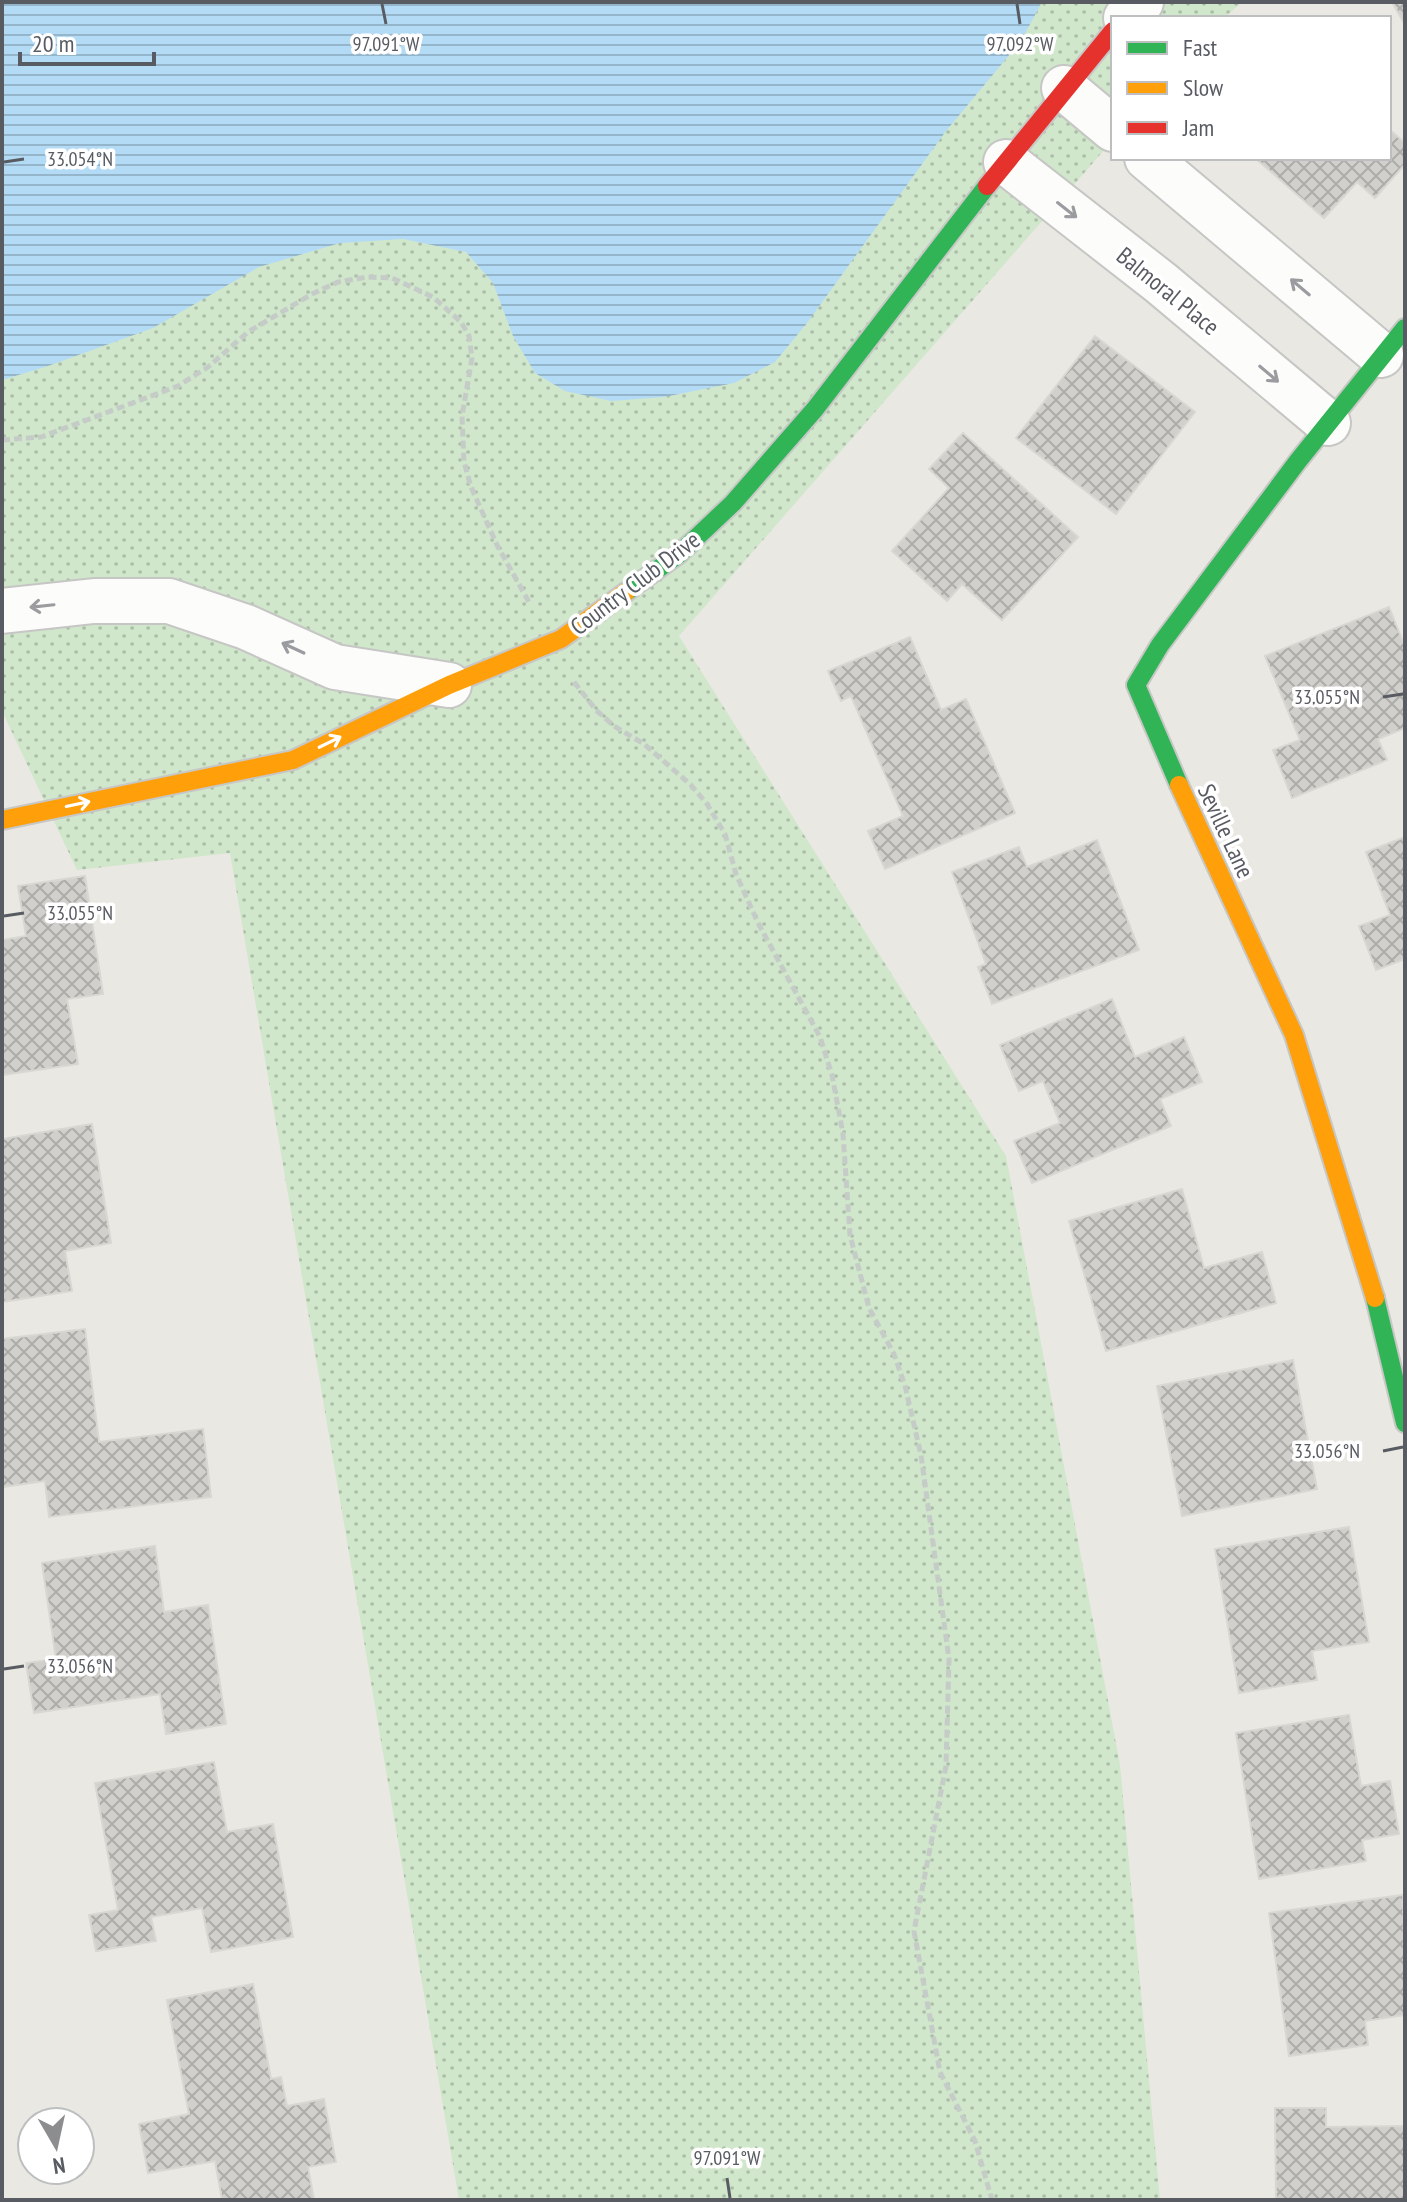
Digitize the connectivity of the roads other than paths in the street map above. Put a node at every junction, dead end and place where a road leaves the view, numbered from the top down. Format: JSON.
{"nodes":[{"id":1,"x":1111,"y":33,"type":"edge"},
{"id":2,"x":1064,"y":88,"type":"junction"},
{"id":3,"x":1111,"y":127,"type":"edge"},
{"id":4,"x":1150,"y":160,"type":"edge"},
{"id":5,"x":1006,"y":162,"type":"junction"},
{"id":6,"x":1393,"y":342,"type":"edge"},
{"id":7,"x":1328,"y":423,"type":"junction"},
{"id":8,"x":2,"y":611,"type":"edge"},
{"id":9,"x":449,"y":685,"type":"junction"},
{"id":10,"x":2,"y":820,"type":"edge"},
{"id":11,"x":1405,"y":1423,"type":"edge"}],
"edges":[{"from":1,"to":2,"type":"street","name":"Country Club Drive"},
{"from":2,"to":3,"type":"street"},
{"from":2,"to":5,"type":"street","name":"Country Club Drive"},
{"from":6,"to":4,"type":"street","one_way":true},
{"from":5,"to":7,"type":"street","name":"Balmoral Place","one_way":true},
{"from":5,"to":9,"type":"street","name":"Country Club Drive"},
{"from":6,"to":7,"type":"street","name":"Seville Lane"},
{"from":7,"to":11,"type":"street","name":"Seville Lane"},
{"from":9,"to":8,"type":"street","one_way":true},
{"from":10,"to":9,"type":"street","name":"Country Club Drive","one_way":true}]}
